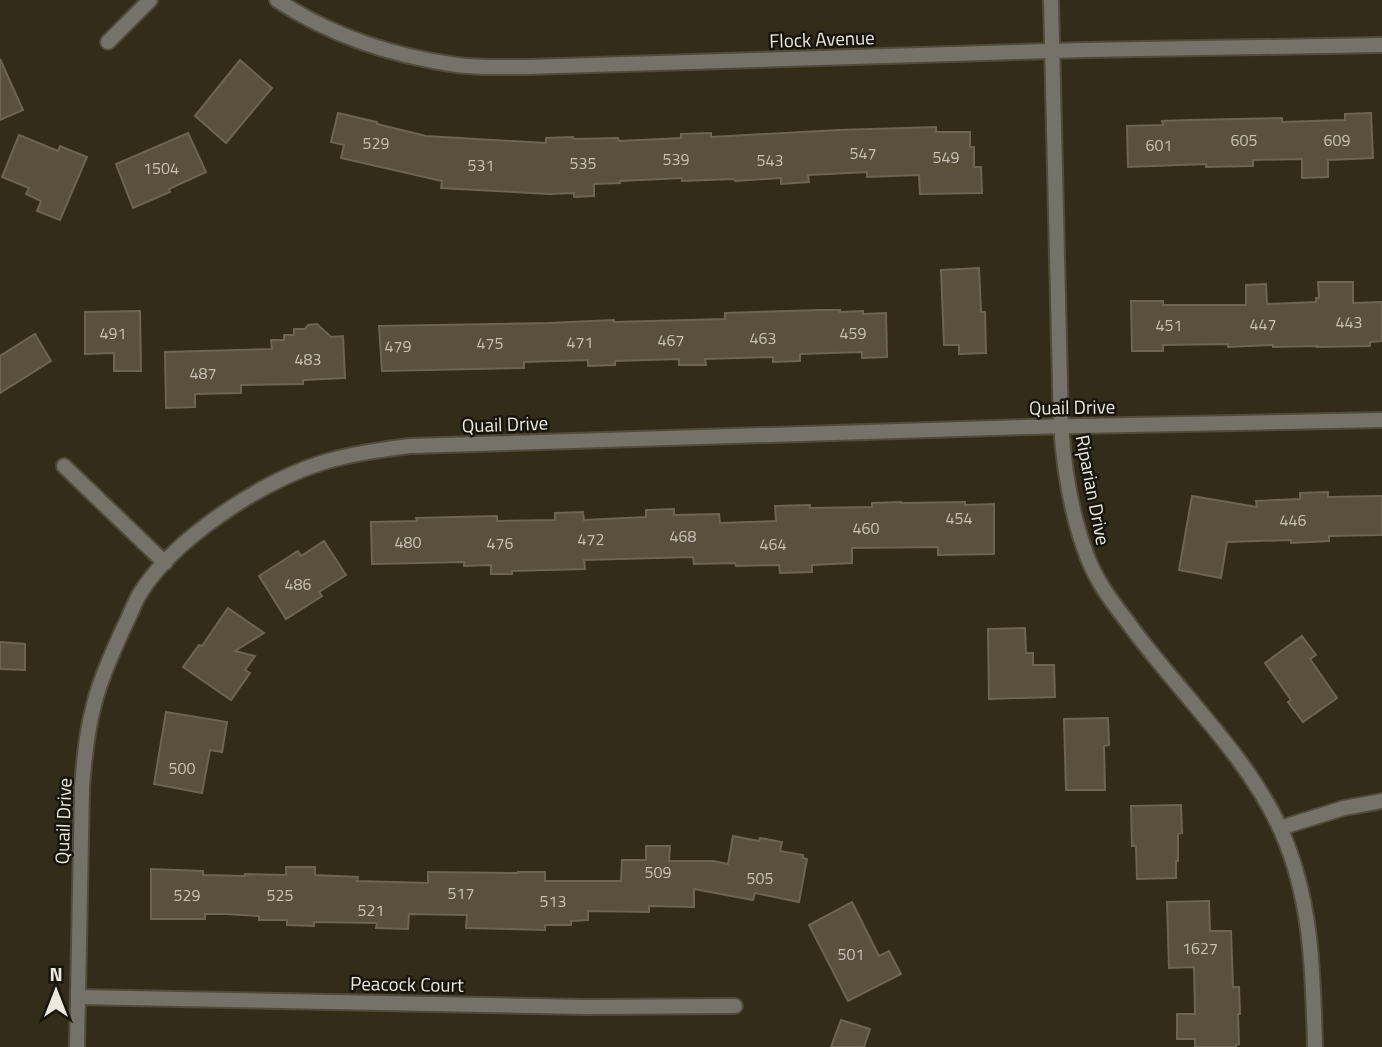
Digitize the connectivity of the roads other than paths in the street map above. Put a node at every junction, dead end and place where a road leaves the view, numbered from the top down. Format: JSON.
{"nodes":[{"id":1,"x":150,"y":0,"type":"edge"},
{"id":2,"x":277,"y":0,"type":"edge"},
{"id":3,"x":1051,"y":0,"type":"edge"},
{"id":4,"x":108,"y":42,"type":"dead end"},
{"id":5,"x":1382,"y":45,"type":"edge"},
{"id":6,"x":1052,"y":52,"type":"junction"},
{"id":7,"x":1382,"y":420,"type":"edge"},
{"id":8,"x":1061,"y":426,"type":"junction"},
{"id":9,"x":64,"y":466,"type":"dead end"},
{"id":10,"x":164,"y":563,"type":"junction"},
{"id":11,"x":1382,"y":801,"type":"edge"},
{"id":12,"x":1280,"y":828,"type":"junction"},
{"id":13,"x":78,"y":997,"type":"junction"},
{"id":14,"x":735,"y":1006,"type":"dead end"},
{"id":15,"x":77,"y":1047,"type":"edge"},
{"id":16,"x":1315,"y":1047,"type":"edge"}],
"edges":[{"from":1,"to":4,"type":"street"},
{"from":2,"to":6,"type":"street","name":"Flock Avenue"},
{"from":3,"to":6,"type":"street","name":"Riparian Drive"},
{"from":5,"to":6,"type":"street","name":"Flock Avenue"},
{"from":6,"to":8,"type":"street","name":"Riparian Drive"},
{"from":7,"to":8,"type":"street","name":"Quail Drive"},
{"from":8,"to":10,"type":"street","name":"Quail Drive"},
{"from":8,"to":12,"type":"street","name":"Riparian Drive"},
{"from":9,"to":10,"type":"street"},
{"from":10,"to":13,"type":"street","name":"Quail Drive"},
{"from":11,"to":12,"type":"street"},
{"from":12,"to":16,"type":"street","name":"Riparian Drive"},
{"from":13,"to":14,"type":"street","name":"Peacock Court"},
{"from":13,"to":15,"type":"street","name":"Quail Drive"}]}
